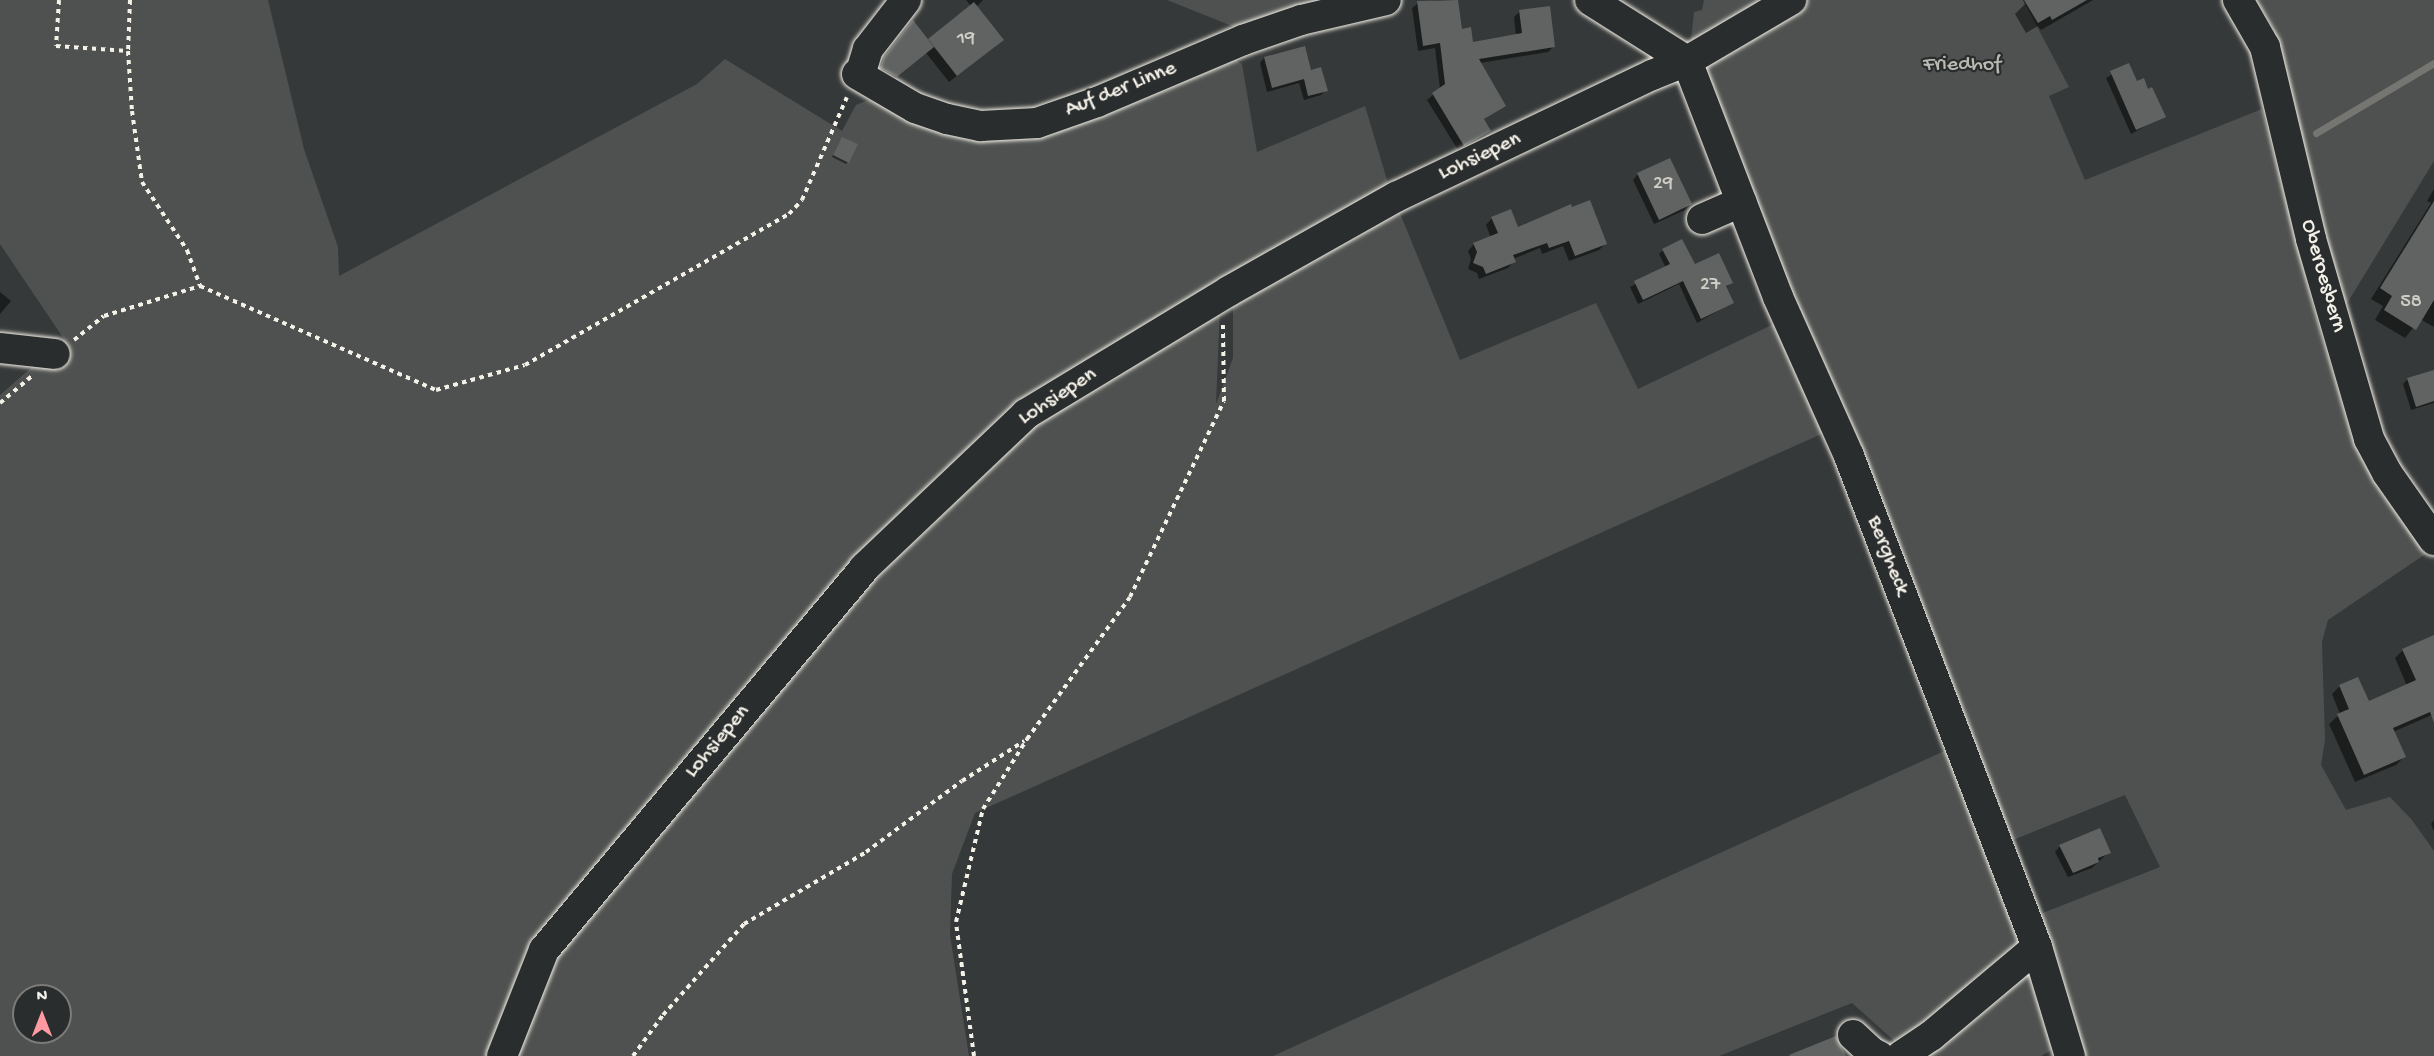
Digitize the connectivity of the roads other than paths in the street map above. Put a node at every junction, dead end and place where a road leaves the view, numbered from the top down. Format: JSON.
{"nodes":[{"id":1,"x":906,"y":0,"type":"edge"},
{"id":2,"x":1386,"y":0,"type":"edge"},
{"id":3,"x":1590,"y":0,"type":"edge"},
{"id":4,"x":1791,"y":0,"type":"edge"},
{"id":5,"x":2238,"y":0,"type":"edge"},
{"id":6,"x":1687,"y":62,"type":"junction"},
{"id":7,"x":1741,"y":202,"type":"junction"},
{"id":8,"x":1702,"y":219,"type":"dead end"},
{"id":9,"x":0,"y":348,"type":"edge"},
{"id":10,"x":55,"y":354,"type":"dead end"},
{"id":11,"x":2434,"y":540,"type":"edge"},
{"id":12,"x":2037,"y":947,"type":"junction"},
{"id":13,"x":1853,"y":1035,"type":"dead end"},
{"id":14,"x":502,"y":1056,"type":"edge"},
{"id":15,"x":1879,"y":1056,"type":"edge"},
{"id":16,"x":1901,"y":1056,"type":"edge"},
{"id":17,"x":2070,"y":1056,"type":"edge"}],
"edges":[{"from":1,"to":2,"type":"street","name":"Auf der Linne"},
{"from":3,"to":6,"type":"street"},
{"from":4,"to":6,"type":"street","name":"Lohsiepen"},
{"from":5,"to":11,"type":"street","name":"Oberoesbern"},
{"from":6,"to":7,"type":"street","name":"Bergheck"},
{"from":6,"to":14,"type":"street","name":"Lohsiepen"},
{"from":7,"to":8,"type":"street"},
{"from":7,"to":12,"type":"street","name":"Bergheck"},
{"from":9,"to":10,"type":"street"},
{"from":12,"to":16,"type":"street"},
{"from":12,"to":17,"type":"street","name":"Bergheck"},
{"from":13,"to":15,"type":"street"}]}
